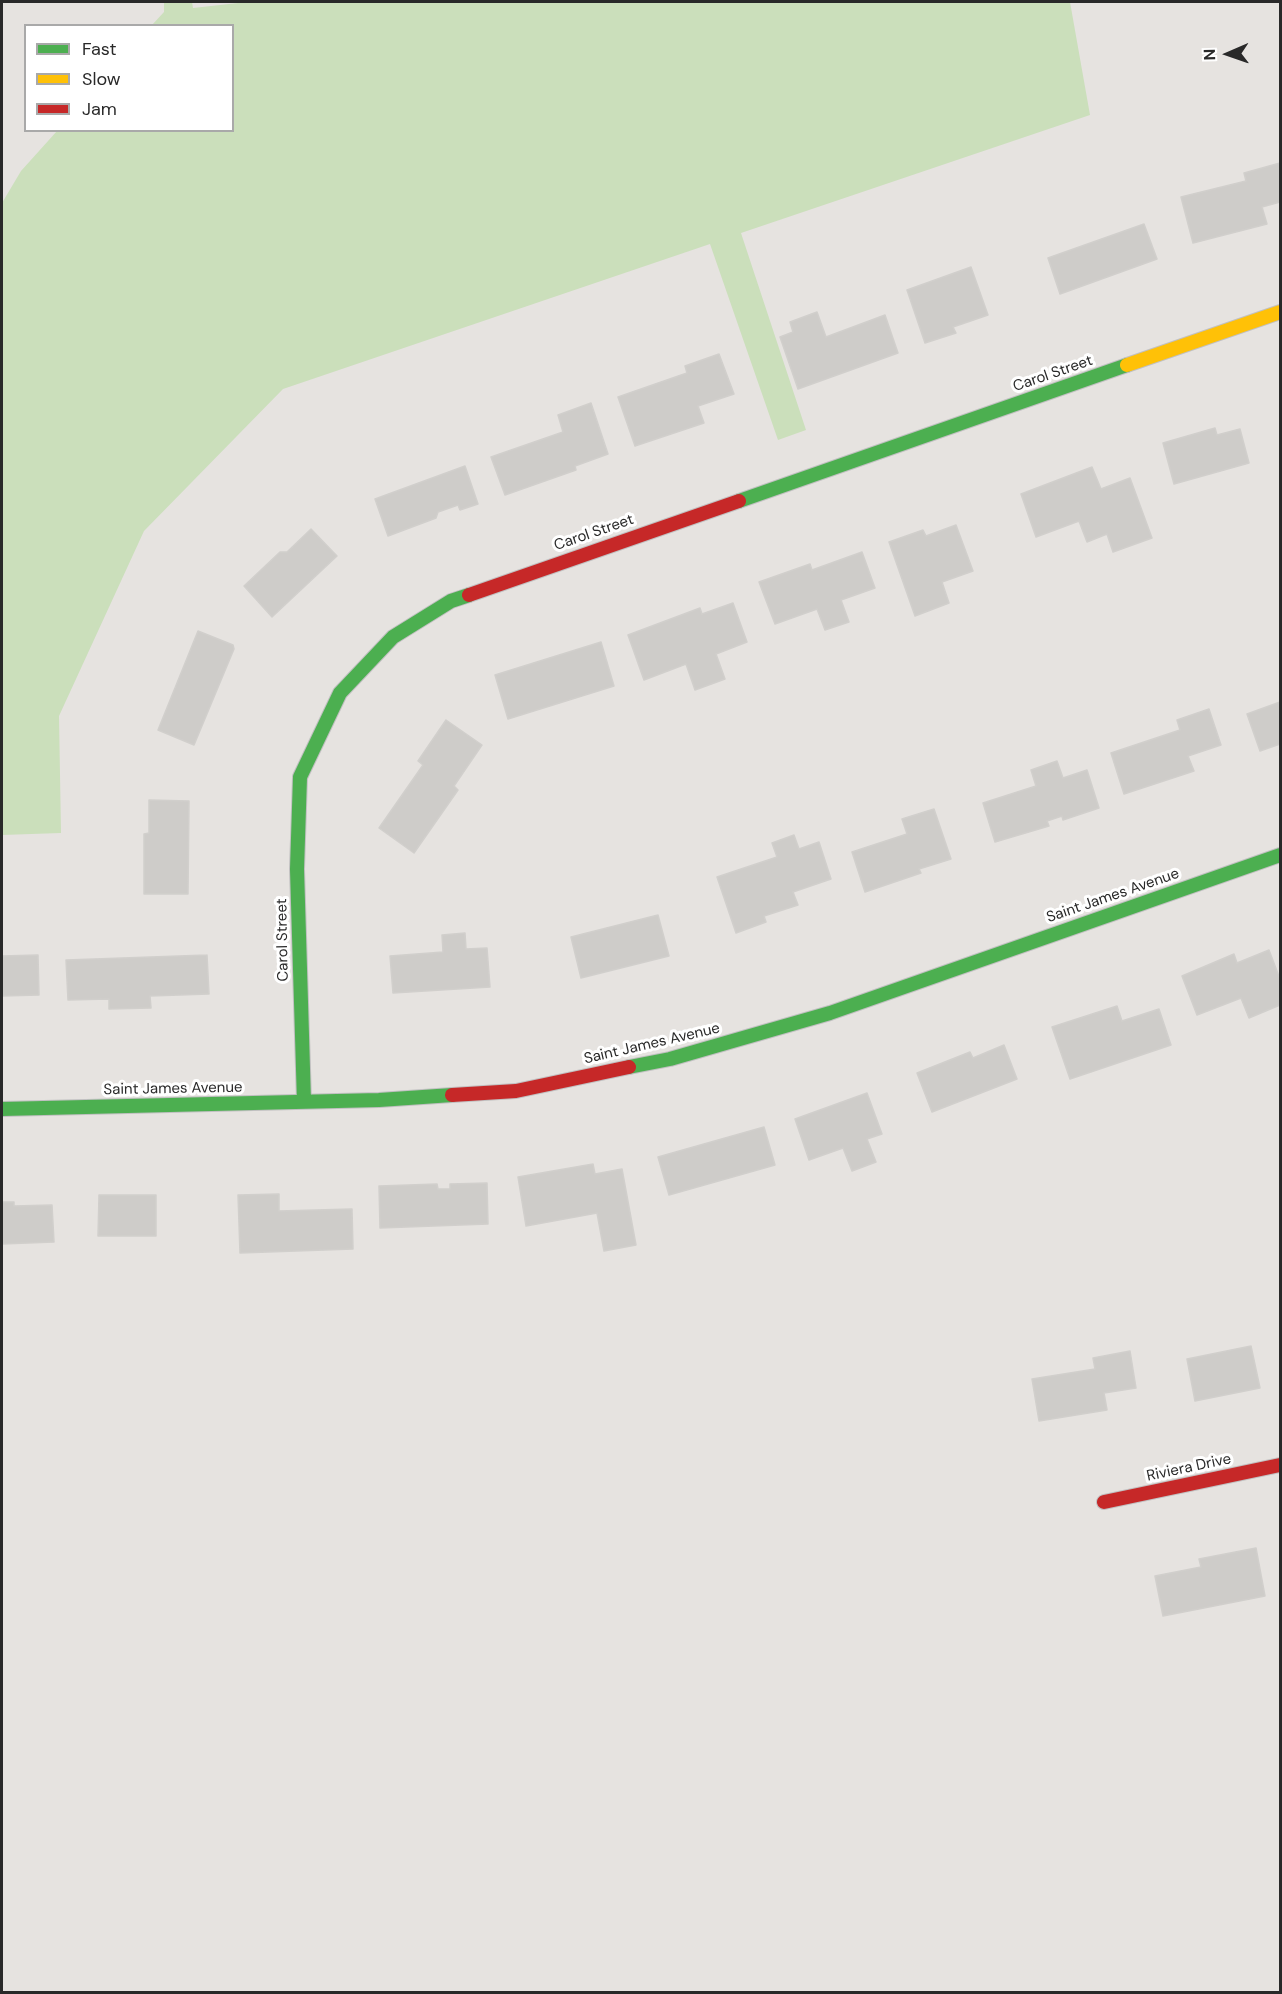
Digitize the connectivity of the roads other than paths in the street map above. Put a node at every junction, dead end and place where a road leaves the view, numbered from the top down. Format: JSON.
{"nodes":[{"id":1,"x":1281,"y":312,"type":"edge"},
{"id":2,"x":1281,"y":855,"type":"edge"},
{"id":3,"x":304,"y":1102,"type":"junction"},
{"id":4,"x":2,"y":1109,"type":"edge"},
{"id":5,"x":1281,"y":1466,"type":"edge"},
{"id":6,"x":1104,"y":1502,"type":"dead end"}],
"edges":[{"from":1,"to":3,"type":"street","name":"Carol Street"},
{"from":2,"to":3,"type":"street","name":"Saint James Avenue"},
{"from":3,"to":4,"type":"street","name":"Saint James Avenue"},
{"from":5,"to":6,"type":"street","name":"Riviera Drive"}]}
